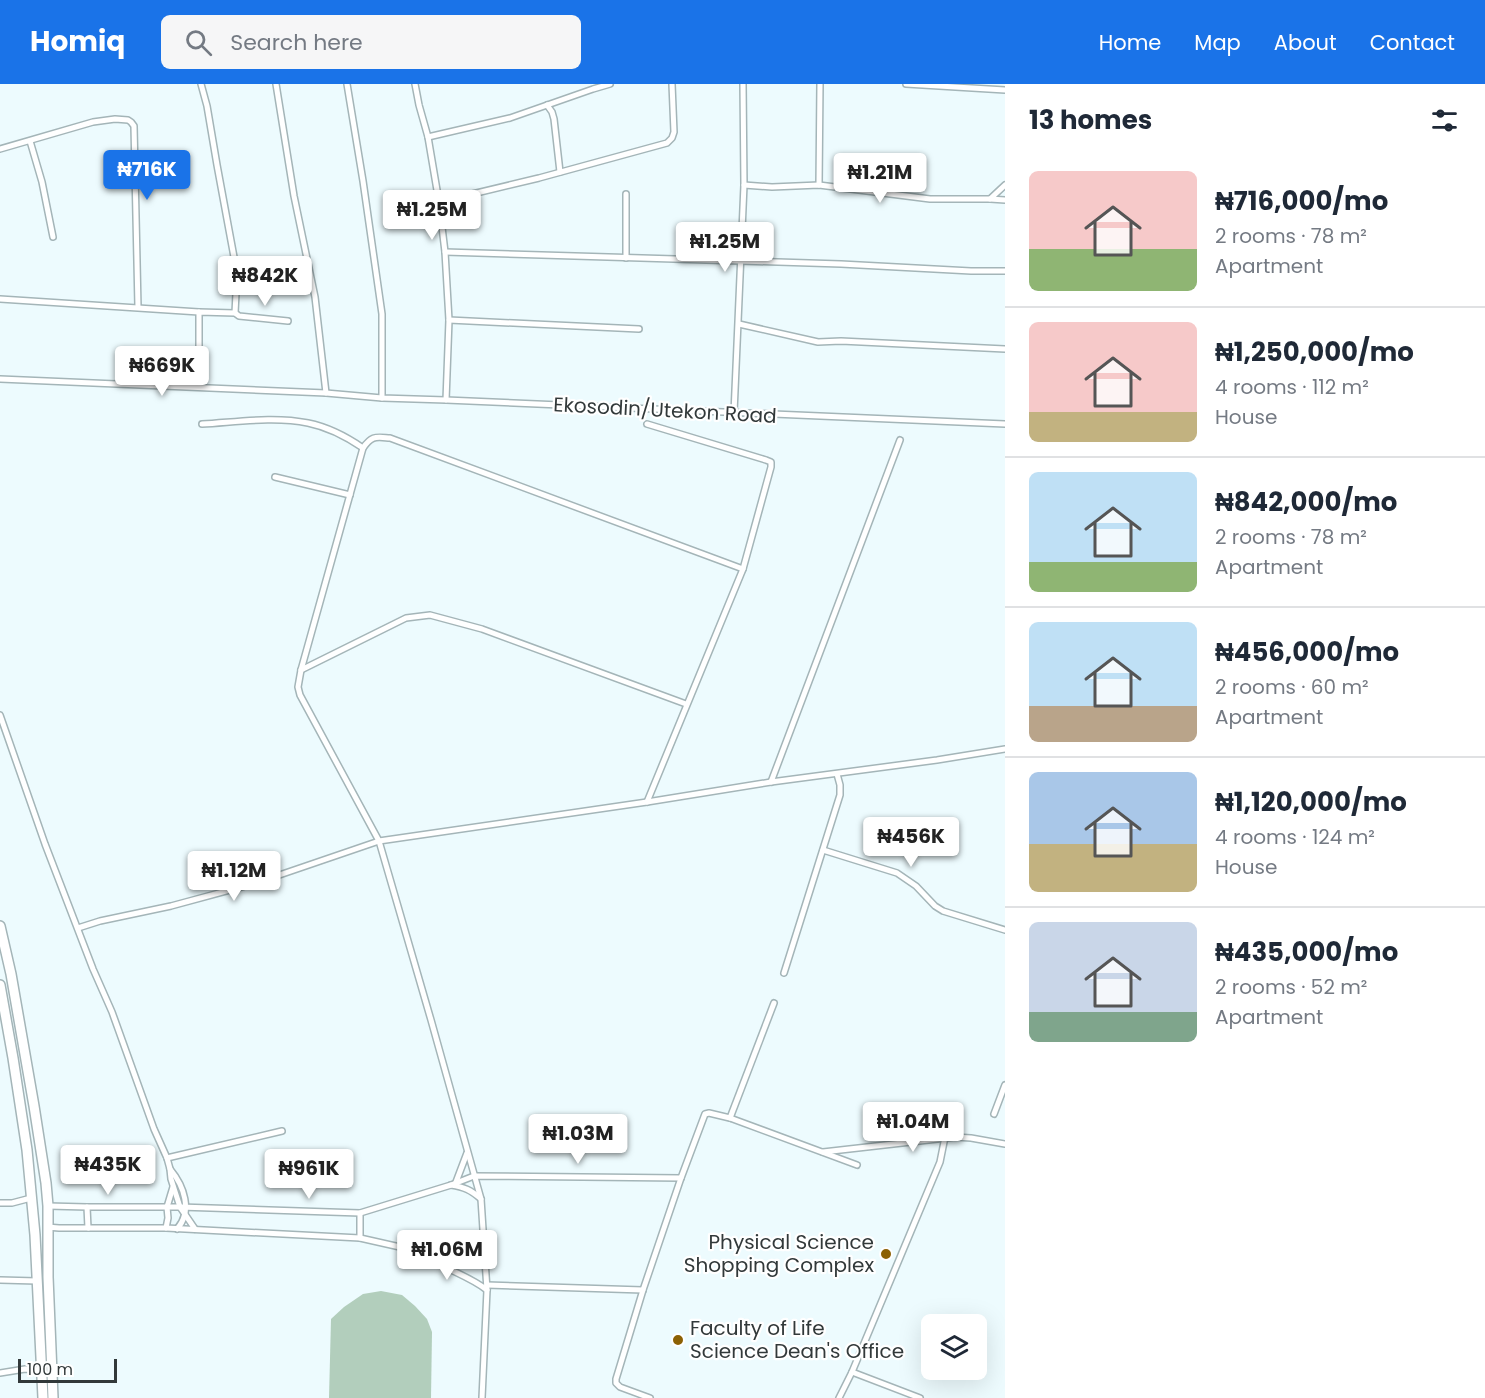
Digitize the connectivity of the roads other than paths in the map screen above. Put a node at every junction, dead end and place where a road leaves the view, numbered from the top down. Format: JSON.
{"nodes":[{"id":1,"x":201,"y":84,"type":"edge"},
{"id":2,"x":276,"y":84,"type":"edge"},
{"id":3,"x":347,"y":84,"type":"edge"},
{"id":4,"x":415,"y":84,"type":"edge"},
{"id":5,"x":610,"y":84,"type":"edge"},
{"id":6,"x":672,"y":84,"type":"edge"},
{"id":7,"x":743,"y":84,"type":"edge"},
{"id":8,"x":820,"y":84,"type":"edge"},
{"id":9,"x":906,"y":84,"type":"edge"},
{"id":10,"x":1005,"y":90,"type":"edge"},
{"id":11,"x":547,"y":105,"type":"junction"},
{"id":12,"x":428,"y":136,"type":"junction"},
{"id":13,"x":30,"y":141,"type":"junction"},
{"id":14,"x":0,"y":149,"type":"edge"},
{"id":15,"x":560,"y":172,"type":"junction"},
{"id":16,"x":819,"y":184,"type":"junction"},
{"id":17,"x":744,"y":185,"type":"junction"},
{"id":18,"x":1005,"y":185,"type":"edge"},
{"id":19,"x":626,"y":194,"type":"dead end"},
{"id":20,"x":990,"y":199,"type":"junction"},
{"id":21,"x":1005,"y":200,"type":"edge"},
{"id":22,"x":439,"y":202,"type":"junction"},
{"id":23,"x":53,"y":237,"type":"dead end"},
{"id":24,"x":445,"y":252,"type":"junction"},
{"id":25,"x":626,"y":258,"type":"junction"},
{"id":26,"x":740,"y":262,"type":"junction"},
{"id":27,"x":1005,"y":271,"type":"edge"},
{"id":28,"x":0,"y":299,"type":"edge"},
{"id":29,"x":138,"y":308,"type":"junction"},
{"id":30,"x":199,"y":312,"type":"junction"},
{"id":31,"x":235,"y":313,"type":"junction"},
{"id":32,"x":449,"y":320,"type":"junction"},
{"id":33,"x":288,"y":321,"type":"dead end"},
{"id":34,"x":739,"y":324,"type":"junction"},
{"id":35,"x":639,"y":329,"type":"dead end"},
{"id":36,"x":1005,"y":349,"type":"edge"},
{"id":37,"x":0,"y":378,"type":"edge"},
{"id":38,"x":199,"y":386,"type":"junction"},
{"id":39,"x":326,"y":393,"type":"junction"},
{"id":40,"x":382,"y":398,"type":"junction"},
{"id":41,"x":446,"y":400,"type":"junction"},
{"id":42,"x":735,"y":413,"type":"junction"},
{"id":43,"x":647,"y":423,"type":"dead end"},
{"id":44,"x":202,"y":424,"type":"dead end"},
{"id":45,"x":1005,"y":424,"type":"edge"},
{"id":46,"x":900,"y":440,"type":"dead end"},
{"id":47,"x":363,"y":448,"type":"junction"},
{"id":48,"x":275,"y":477,"type":"dead end"},
{"id":49,"x":350,"y":495,"type":"junction"},
{"id":50,"x":743,"y":569,"type":"junction"},
{"id":51,"x":302,"y":670,"type":"junction"},
{"id":52,"x":686,"y":704,"type":"junction"},
{"id":53,"x":0,"y":715,"type":"edge"},
{"id":54,"x":1005,"y":749,"type":"edge"},
{"id":55,"x":837,"y":774,"type":"junction"},
{"id":56,"x":771,"y":782,"type":"junction"},
{"id":57,"x":647,"y":802,"type":"junction"},
{"id":58,"x":379,"y":841,"type":"junction"},
{"id":59,"x":823,"y":850,"type":"junction"},
{"id":60,"x":0,"y":926,"type":"edge"},
{"id":61,"x":78,"y":928,"type":"junction"},
{"id":62,"x":1005,"y":930,"type":"edge"},
{"id":63,"x":784,"y":973,"type":"dead end"},
{"id":64,"x":0,"y":985,"type":"edge"},
{"id":65,"x":774,"y":1003,"type":"dead end"},
{"id":66,"x":3,"y":1017,"type":"edge"},
{"id":67,"x":1005,"y":1085,"type":"edge"},
{"id":68,"x":994,"y":1114,"type":"dead end"},
{"id":69,"x":730,"y":1118,"type":"junction"},
{"id":70,"x":282,"y":1131,"type":"dead end"},
{"id":71,"x":945,"y":1137,"type":"junction"},
{"id":72,"x":1005,"y":1144,"type":"edge"},
{"id":73,"x":468,"y":1152,"type":"junction"},
{"id":74,"x":821,"y":1152,"type":"junction"},
{"id":75,"x":167,"y":1158,"type":"junction"},
{"id":76,"x":857,"y":1165,"type":"dead end"},
{"id":77,"x":170,"y":1170,"type":"junction"},
{"id":78,"x":474,"y":1176,"type":"junction"},
{"id":79,"x":681,"y":1178,"type":"junction"},
{"id":80,"x":454,"y":1184,"type":"junction"},
{"id":81,"x":173,"y":1187,"type":"junction"},
{"id":82,"x":184,"y":1191,"type":"junction"},
{"id":83,"x":32,"y":1198,"type":"junction"},
{"id":84,"x":481,"y":1199,"type":"junction"},
{"id":85,"x":0,"y":1203,"type":"edge"},
{"id":86,"x":48,"y":1206,"type":"junction"},
{"id":87,"x":87,"y":1207,"type":"junction"},
{"id":88,"x":167,"y":1207,"type":"junction"},
{"id":89,"x":183,"y":1207,"type":"junction"},
{"id":90,"x":193,"y":1208,"type":"junction"},
{"id":91,"x":360,"y":1213,"type":"junction"},
{"id":92,"x":185,"y":1215,"type":"junction"},
{"id":93,"x":47,"y":1227,"type":"junction"},
{"id":94,"x":88,"y":1228,"type":"junction"},
{"id":95,"x":166,"y":1228,"type":"junction"},
{"id":96,"x":177,"y":1229,"type":"junction"},
{"id":97,"x":195,"y":1230,"type":"junction"},
{"id":98,"x":360,"y":1238,"type":"junction"},
{"id":99,"x":484,"y":1251,"type":"junction"},
{"id":100,"x":422,"y":1253,"type":"junction"},
{"id":101,"x":0,"y":1280,"type":"edge"},
{"id":102,"x":38,"y":1281,"type":"junction"},
{"id":103,"x":487,"y":1288,"type":"junction"},
{"id":104,"x":643,"y":1290,"type":"junction"},
{"id":105,"x":42,"y":1370,"type":"junction"},
{"id":106,"x":852,"y":1372,"type":"junction"},
{"id":107,"x":0,"y":1373,"type":"edge"},
{"id":108,"x":43,"y":1398,"type":"edge"},
{"id":109,"x":53,"y":1398,"type":"edge"},
{"id":110,"x":482,"y":1398,"type":"edge"},
{"id":111,"x":650,"y":1398,"type":"edge"},
{"id":112,"x":839,"y":1398,"type":"edge"},
{"id":113,"x":920,"y":1398,"type":"edge"}],
"edges":[{"from":1,"to":31,"type":"street"},
{"from":2,"to":39,"type":"street"},
{"from":3,"to":40,"type":"street"},
{"from":4,"to":12,"type":"street"},
{"from":5,"to":11,"type":"street"},
{"from":6,"to":15,"type":"street"},
{"from":7,"to":17,"type":"street"},
{"from":8,"to":16,"type":"street"},
{"from":9,"to":10,"type":"street"},
{"from":11,"to":12,"type":"street"},
{"from":11,"to":15,"type":"street"},
{"from":12,"to":22,"type":"street"},
{"from":13,"to":14,"type":"street"},
{"from":13,"to":23,"type":"street"},
{"from":13,"to":29,"type":"street"},
{"from":15,"to":22,"type":"street"},
{"from":16,"to":17,"type":"street"},
{"from":16,"to":20,"type":"street"},
{"from":17,"to":26,"type":"street"},
{"from":18,"to":20,"type":"street"},
{"from":19,"to":25,"type":"street"},
{"from":20,"to":21,"type":"street"},
{"from":22,"to":24,"type":"street"},
{"from":24,"to":25,"type":"street"},
{"from":24,"to":32,"type":"street"},
{"from":25,"to":26,"type":"street"},
{"from":26,"to":27,"type":"street"},
{"from":26,"to":34,"type":"street"},
{"from":28,"to":29,"type":"street"},
{"from":29,"to":30,"type":"street"},
{"from":30,"to":31,"type":"street"},
{"from":30,"to":38,"type":"street"},
{"from":31,"to":33,"type":"street"},
{"from":32,"to":35,"type":"street"},
{"from":32,"to":41,"type":"street"},
{"from":34,"to":36,"type":"street"},
{"from":34,"to":42,"type":"street"},
{"from":37,"to":38,"type":"street","name":"Ekosodin/Utekon Road"},
{"from":38,"to":39,"type":"street","name":"Ekosodin/Utekon Road"},
{"from":39,"to":40,"type":"street","name":"Ekosodin/Utekon Road"},
{"from":40,"to":41,"type":"street","name":"Ekosodin/Utekon Road"},
{"from":41,"to":42,"type":"street","name":"Ekosodin/Utekon Road"},
{"from":42,"to":45,"type":"street","name":"Ekosodin/Utekon Road"},
{"from":43,"to":50,"type":"street"},
{"from":44,"to":47,"type":"street"},
{"from":46,"to":56,"type":"street"},
{"from":47,"to":49,"type":"street"},
{"from":47,"to":50,"type":"street"},
{"from":48,"to":49,"type":"street"},
{"from":49,"to":51,"type":"street"},
{"from":50,"to":52,"type":"street"},
{"from":51,"to":52,"type":"street"},
{"from":51,"to":58,"type":"street"},
{"from":52,"to":57,"type":"street"},
{"from":53,"to":61,"type":"street"},
{"from":54,"to":55,"type":"street"},
{"from":55,"to":56,"type":"street"},
{"from":55,"to":59,"type":"street"},
{"from":56,"to":57,"type":"street"},
{"from":57,"to":58,"type":"street"},
{"from":58,"to":61,"type":"street"},
{"from":58,"to":73,"type":"street"},
{"from":59,"to":62,"type":"street"},
{"from":59,"to":63,"type":"street"},
{"from":60,"to":86,"type":"highway"},
{"from":61,"to":75,"type":"street"},
{"from":64,"to":66,"type":"highway"},
{"from":65,"to":69,"type":"street"},
{"from":66,"to":83,"type":"highway"},
{"from":67,"to":68,"type":"street"},
{"from":69,"to":74,"type":"street"},
{"from":69,"to":79,"type":"street"},
{"from":70,"to":75,"type":"street"},
{"from":71,"to":72,"type":"street"},
{"from":71,"to":74,"type":"street"},
{"from":71,"to":106,"type":"street"},
{"from":73,"to":78,"type":"street"},
{"from":73,"to":80,"type":"street"},
{"from":74,"to":76,"type":"street"},
{"from":75,"to":77,"type":"street"},
{"from":77,"to":81,"type":"street"},
{"from":77,"to":82,"type":"street"},
{"from":78,"to":79,"type":"street"},
{"from":78,"to":80,"type":"street"},
{"from":78,"to":84,"type":"street"},
{"from":79,"to":104,"type":"street"},
{"from":80,"to":84,"type":"street"},
{"from":80,"to":91,"type":"street"},
{"from":81,"to":88,"type":"street"},
{"from":81,"to":89,"type":"street"},
{"from":82,"to":89,"type":"street"},
{"from":82,"to":90,"type":"street"},
{"from":83,"to":85,"type":"street"},
{"from":83,"to":102,"type":"highway"},
{"from":84,"to":99,"type":"street"},
{"from":86,"to":87,"type":"street"},
{"from":86,"to":93,"type":"highway"},
{"from":87,"to":88,"type":"street"},
{"from":87,"to":94,"type":"street"},
{"from":88,"to":89,"type":"street"},
{"from":88,"to":95,"type":"street"},
{"from":89,"to":90,"type":"street"},
{"from":89,"to":92,"type":"street"},
{"from":90,"to":91,"type":"street"},
{"from":91,"to":98,"type":"street"},
{"from":92,"to":96,"type":"street"},
{"from":92,"to":97,"type":"street"},
{"from":93,"to":94,"type":"street"},
{"from":93,"to":109,"type":"highway"},
{"from":94,"to":95,"type":"street"},
{"from":95,"to":96,"type":"street"},
{"from":96,"to":97,"type":"street"},
{"from":97,"to":98,"type":"street"},
{"from":98,"to":100,"type":"street"},
{"from":99,"to":100,"type":"street"},
{"from":99,"to":103,"type":"street"},
{"from":100,"to":103,"type":"street"},
{"from":101,"to":102,"type":"street"},
{"from":102,"to":105,"type":"highway"},
{"from":103,"to":104,"type":"street"},
{"from":103,"to":110,"type":"street"},
{"from":104,"to":111,"type":"street"},
{"from":105,"to":107,"type":"street"},
{"from":105,"to":108,"type":"highway"},
{"from":106,"to":112,"type":"street"},
{"from":106,"to":113,"type":"street"}]}
